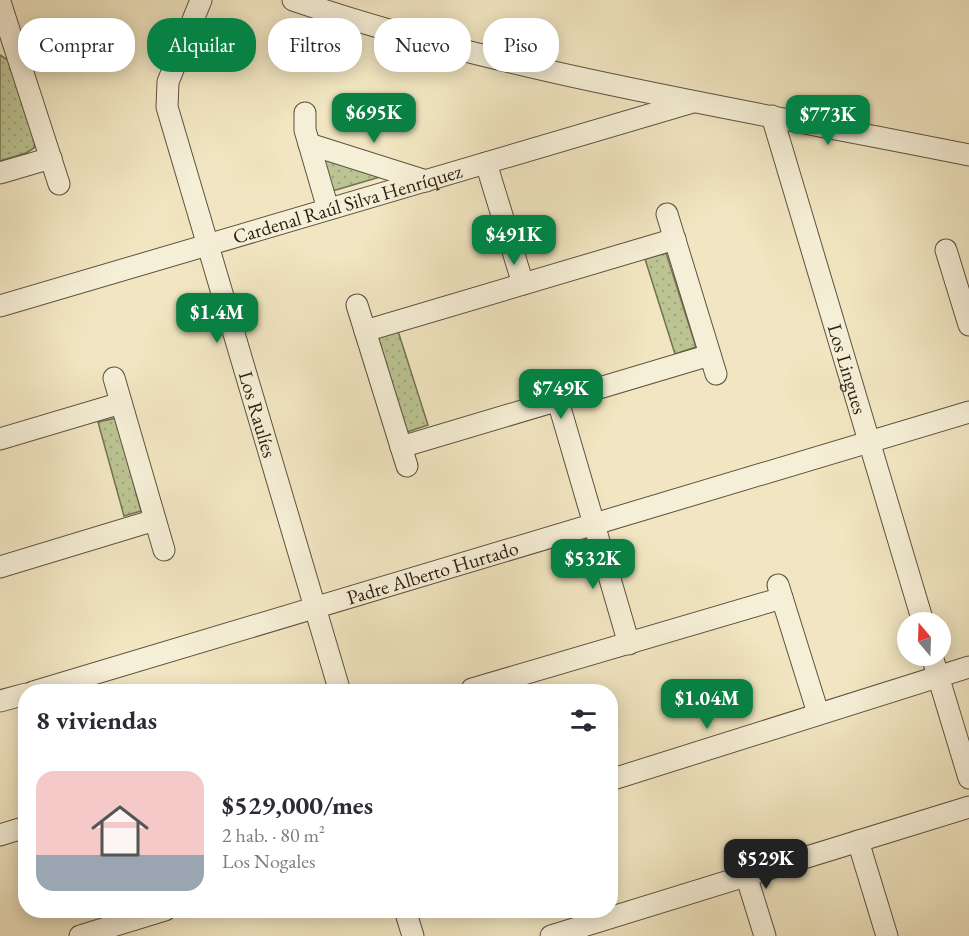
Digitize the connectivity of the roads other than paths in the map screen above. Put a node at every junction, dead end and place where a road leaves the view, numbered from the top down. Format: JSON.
{"nodes":[{"id":1,"x":201,"y":0,"type":"edge"},
{"id":2,"x":293,"y":0,"type":"edge"},
{"id":3,"x":1,"y":5,"type":"edge"},
{"id":4,"x":6,"y":42,"type":"edge"},
{"id":5,"x":693,"y":102,"type":"junction"},
{"id":6,"x":305,"y":113,"type":"dead end"},
{"id":7,"x":772,"y":116,"type":"junction"},
{"id":8,"x":309,"y":144,"type":"junction"},
{"id":9,"x":969,"y":155,"type":"edge"},
{"id":10,"x":51,"y":158,"type":"junction"},
{"id":11,"x":486,"y":163,"type":"junction"},
{"id":12,"x":0,"y":173,"type":"edge"},
{"id":13,"x":426,"y":181,"type":"junction"},
{"id":14,"x":59,"y":184,"type":"dead end"},
{"id":15,"x":328,"y":209,"type":"junction"},
{"id":16,"x":667,"y":214,"type":"dead end"},
{"id":17,"x":675,"y":239,"type":"junction"},
{"id":18,"x":208,"y":245,"type":"junction"},
{"id":19,"x":946,"y":250,"type":"dead end"},
{"id":20,"x":523,"y":284,"type":"junction"},
{"id":21,"x":964,"y":290,"type":"edge"},
{"id":22,"x":357,"y":305,"type":"dead end"},
{"id":23,"x":0,"y":306,"type":"edge"},
{"id":24,"x":969,"y":325,"type":"edge"},
{"id":25,"x":365,"y":331,"type":"junction"},
{"id":26,"x":114,"y":378,"type":"dead end"},
{"id":27,"x":558,"y":400,"type":"junction"},
{"id":28,"x":121,"y":403,"type":"junction"},
{"id":29,"x":969,"y":412,"type":"edge"},
{"id":30,"x":0,"y":439,"type":"edge"},
{"id":31,"x":869,"y":442,"type":"junction"},
{"id":32,"x":155,"y":520,"type":"junction"},
{"id":33,"x":594,"y":524,"type":"junction"},
{"id":34,"x":164,"y":550,"type":"dead end"},
{"id":35,"x":0,"y":567,"type":"edge"},
{"id":36,"x":316,"y":609,"type":"junction"},
{"id":37,"x":919,"y":612,"type":"edge"},
{"id":38,"x":630,"y":644,"type":"junction"},
{"id":39,"x":935,"y":666,"type":"edge"},
{"id":40,"x":969,"y":668,"type":"edge"},
{"id":41,"x":939,"y":677,"type":"junction"},
{"id":42,"x":60,"y":684,"type":"edge"},
{"id":43,"x":338,"y":684,"type":"edge"},
{"id":44,"x":475,"y":684,"type":"edge"},
{"id":45,"x":18,"y":696,"type":"edge"},
{"id":46,"x":0,"y":701,"type":"edge"},
{"id":47,"x":818,"y":713,"type":"junction"},
{"id":48,"x":618,"y":778,"type":"edge"},
{"id":49,"x":969,"y":778,"type":"edge"},
{"id":50,"x":969,"y":807,"type":"edge"},
{"id":51,"x":18,"y":829,"type":"edge"},
{"id":52,"x":0,"y":834,"type":"edge"},
{"id":53,"x":858,"y":841,"type":"junction"},
{"id":54,"x":746,"y":875,"type":"junction"},
{"id":55,"x":618,"y":915,"type":"edge"},
{"id":56,"x":139,"y":918,"type":"edge"},
{"id":57,"x":407,"y":918,"type":"edge"},
{"id":58,"x":609,"y":918,"type":"edge"},
{"id":59,"x":80,"y":936,"type":"edge"},
{"id":60,"x":413,"y":936,"type":"edge"},
{"id":61,"x":551,"y":936,"type":"edge"},
{"id":62,"x":765,"y":936,"type":"edge"},
{"id":63,"x":887,"y":936,"type":"edge"}],
"edges":[{"from":1,"to":18,"type":"street","name":"Los Raulíes"},
{"from":2,"to":5,"type":"street"},
{"from":3,"to":4,"type":"street"},
{"from":4,"to":10,"type":"street"},
{"from":5,"to":7,"type":"street"},
{"from":5,"to":11,"type":"street","name":"Cardenal Raúl Silva Henríquez"},
{"from":6,"to":8,"type":"street"},
{"from":7,"to":9,"type":"street"},
{"from":7,"to":31,"type":"street","name":"Los Lingues"},
{"from":8,"to":13,"type":"street"},
{"from":8,"to":15,"type":"street"},
{"from":10,"to":12,"type":"street"},
{"from":10,"to":14,"type":"street"},
{"from":11,"to":13,"type":"street","name":"Cardenal Raúl Silva Henríquez"},
{"from":11,"to":20,"type":"street"},
{"from":13,"to":15,"type":"street","name":"Cardenal Raúl Silva Henríquez"},
{"from":15,"to":18,"type":"street","name":"Cardenal Raúl Silva Henríquez"},
{"from":16,"to":17,"type":"street"},
{"from":17,"to":20,"type":"street"},
{"from":17,"to":27,"type":"street"},
{"from":18,"to":23,"type":"street","name":"Cardenal Raúl Silva Henríquez"},
{"from":18,"to":36,"type":"street","name":"Los Raulíes"},
{"from":19,"to":21,"type":"street"},
{"from":20,"to":25,"type":"street"},
{"from":21,"to":24,"type":"street"},
{"from":22,"to":25,"type":"street"},
{"from":25,"to":27,"type":"street"},
{"from":26,"to":28,"type":"street"},
{"from":27,"to":33,"type":"street"},
{"from":28,"to":30,"type":"street"},
{"from":28,"to":32,"type":"street"},
{"from":29,"to":31,"type":"street","name":"Padre Alberto Hurtado"},
{"from":31,"to":33,"type":"street","name":"Padre Alberto Hurtado"},
{"from":31,"to":37,"type":"street","name":"Los Lingues"},
{"from":32,"to":34,"type":"street"},
{"from":32,"to":35,"type":"street"},
{"from":33,"to":36,"type":"street","name":"Padre Alberto Hurtado"},
{"from":33,"to":38,"type":"street"},
{"from":36,"to":42,"type":"street","name":"Padre Alberto Hurtado"},
{"from":36,"to":43,"type":"street","name":"Los Raulíes"},
{"from":38,"to":44,"type":"street"},
{"from":38,"to":47,"type":"street"},
{"from":39,"to":41,"type":"street"},
{"from":40,"to":41,"type":"street"},
{"from":41,"to":47,"type":"street"},
{"from":41,"to":49,"type":"street"},
{"from":45,"to":46,"type":"street"},
{"from":47,"to":48,"type":"street"},
{"from":50,"to":53,"type":"street"},
{"from":51,"to":52,"type":"street"},
{"from":53,"to":54,"type":"street"},
{"from":53,"to":63,"type":"street"},
{"from":54,"to":55,"type":"street"},
{"from":54,"to":62,"type":"street"},
{"from":56,"to":59,"type":"street"},
{"from":57,"to":60,"type":"street"},
{"from":58,"to":61,"type":"street"}]}
